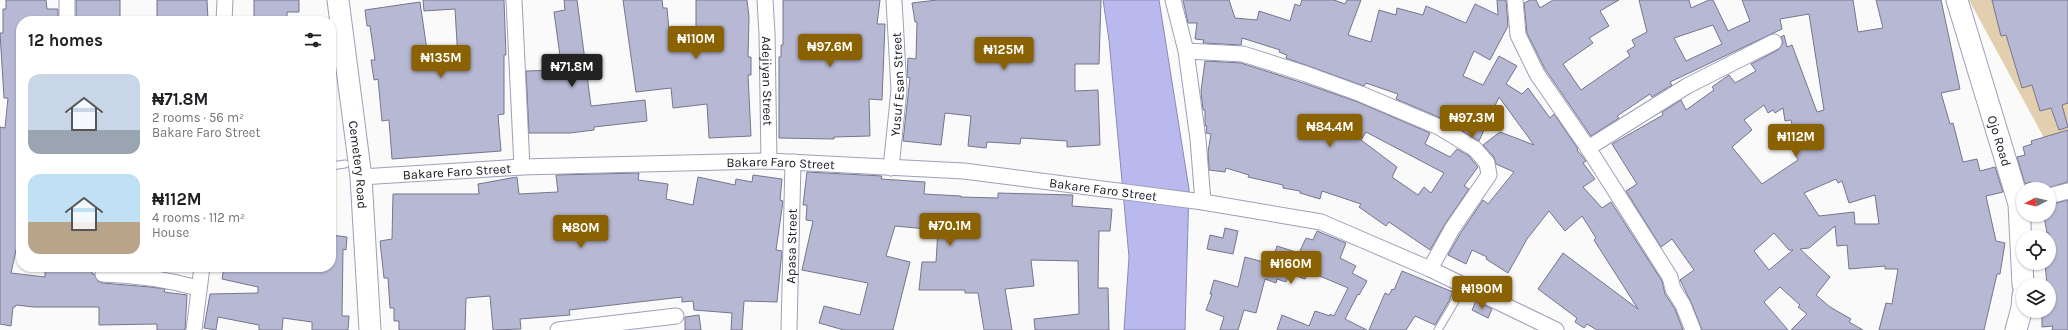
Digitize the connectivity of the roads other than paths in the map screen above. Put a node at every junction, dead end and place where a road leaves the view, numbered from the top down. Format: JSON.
{"nodes":[{"id":1,"x":66,"y":0,"type":"edge"},
{"id":2,"x":224,"y":0,"type":"edge"},
{"id":3,"x":327,"y":0,"type":"edge"},
{"id":4,"x":338,"y":0,"type":"edge"},
{"id":5,"x":514,"y":0,"type":"edge"},
{"id":6,"x":765,"y":0,"type":"edge"},
{"id":7,"x":894,"y":0,"type":"edge"},
{"id":8,"x":1173,"y":0,"type":"edge"},
{"id":9,"x":1515,"y":0,"type":"edge"},
{"id":10,"x":1957,"y":0,"type":"edge"},
{"id":11,"x":67,"y":16,"type":"edge"},
{"id":12,"x":224,"y":16,"type":"edge"},
{"id":13,"x":329,"y":16,"type":"edge"},
{"id":14,"x":1774,"y":42,"type":"dead end"},
{"id":15,"x":1186,"y":51,"type":"junction"},
{"id":16,"x":336,"y":79,"type":"edge"},
{"id":17,"x":1588,"y":148,"type":"junction"},
{"id":18,"x":769,"y":161,"type":"junction"},
{"id":19,"x":793,"y":162,"type":"junction"},
{"id":20,"x":522,"y":167,"type":"junction"},
{"id":21,"x":891,"y":168,"type":"junction"},
{"id":22,"x":346,"y":169,"type":"edge"},
{"id":23,"x":2016,"y":188,"type":"edge"},
{"id":24,"x":2068,"y":191,"type":"edge"},
{"id":25,"x":2056,"y":194,"type":"edge"},
{"id":26,"x":1201,"y":201,"type":"junction"},
{"id":27,"x":2021,"y":222,"type":"edge"},
{"id":28,"x":1430,"y":269,"type":"junction"},
{"id":29,"x":201,"y":272,"type":"edge"},
{"id":30,"x":103,"y":274,"type":"dead end"},
{"id":31,"x":2023,"y":278,"type":"edge"},
{"id":32,"x":1464,"y":286,"type":"junction"},
{"id":33,"x":198,"y":288,"type":"junction"},
{"id":34,"x":676,"y":316,"type":"dead end"},
{"id":35,"x":2019,"y":318,"type":"edge"},
{"id":36,"x":194,"y":330,"type":"edge"},
{"id":37,"x":361,"y":330,"type":"edge"},
{"id":38,"x":370,"y":330,"type":"edge"},
{"id":39,"x":558,"y":330,"type":"edge"},
{"id":40,"x":789,"y":330,"type":"edge"},
{"id":41,"x":1438,"y":330,"type":"edge"},
{"id":42,"x":1556,"y":330,"type":"edge"},
{"id":43,"x":1693,"y":330,"type":"edge"},
{"id":44,"x":2016,"y":330,"type":"edge"}],
"edges":[{"from":1,"to":11,"type":"street"},
{"from":2,"to":12,"type":"street"},
{"from":3,"to":13,"type":"main road"},
{"from":4,"to":22,"type":"main road","name":"Cemetery Road"},
{"from":5,"to":20,"type":"street"},
{"from":6,"to":18,"type":"street","name":"Adejiyan Street"},
{"from":7,"to":21,"type":"street","name":"Yusuf Esan Street"},
{"from":8,"to":15,"type":"street"},
{"from":9,"to":17,"type":"street"},
{"from":10,"to":23,"type":"main road","name":"Ojo Road"},
{"from":14,"to":17,"type":"street"},
{"from":15,"to":26,"type":"street"},
{"from":15,"to":28,"type":"street"},
{"from":16,"to":22,"type":"main road","name":"Cemetery Road"},
{"from":17,"to":43,"type":"street"},
{"from":18,"to":19,"type":"street","name":"Bakare Faro Street"},
{"from":18,"to":20,"type":"street","name":"Bakare Faro Street"},
{"from":19,"to":21,"type":"street","name":"Bakare Faro Street"},
{"from":19,"to":40,"type":"street","name":"Apasa Street"},
{"from":20,"to":22,"type":"street","name":"Bakare Faro Street"},
{"from":21,"to":26,"type":"street","name":"Bakare Faro Street"},
{"from":22,"to":37,"type":"main road","name":"Cemetery Road"},
{"from":22,"to":38,"type":"main road","name":"Cemetery Road"},
{"from":24,"to":25,"type":"street"},
{"from":26,"to":28,"type":"street","name":"Bakare Faro Street"},
{"from":27,"to":31,"type":"main road","name":"Ojo Road"},
{"from":28,"to":32,"type":"street","name":"Bakare Faro Street"},
{"from":29,"to":33,"type":"street"},
{"from":30,"to":33,"type":"street"},
{"from":32,"to":41,"type":"lane"},
{"from":32,"to":42,"type":"street","name":"Bakare Faro Street"},
{"from":33,"to":36,"type":"street"},
{"from":34,"to":39,"type":"street"},
{"from":35,"to":44,"type":"main road"}]}
